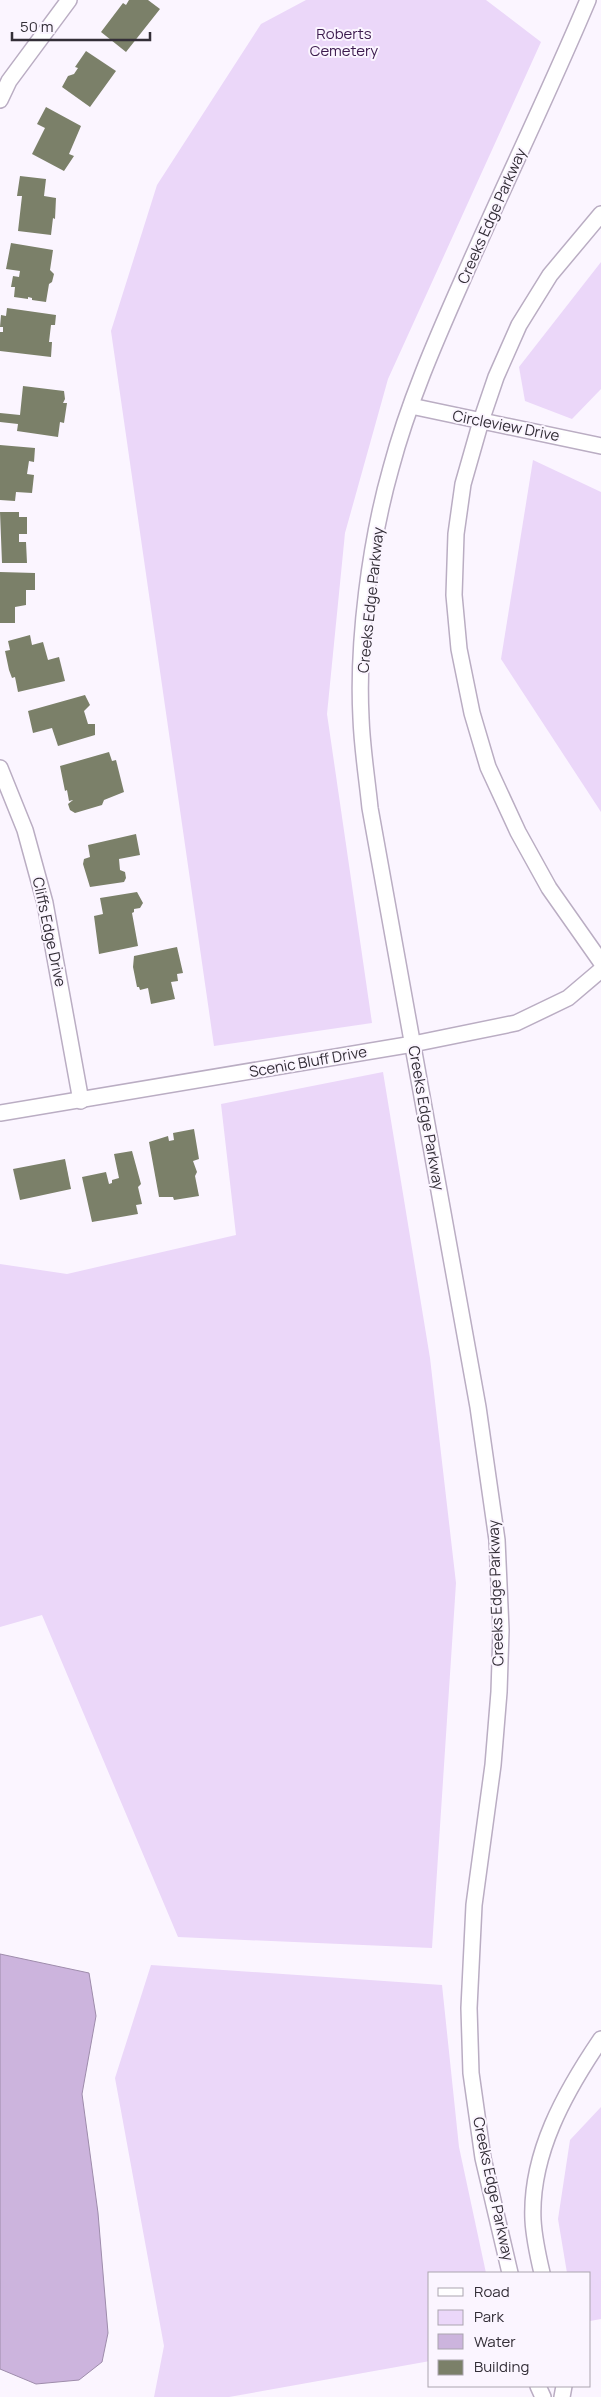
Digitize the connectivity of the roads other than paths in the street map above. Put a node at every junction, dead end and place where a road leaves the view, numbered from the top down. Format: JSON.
{"nodes":[{"id":1,"x":68,"y":0,"type":"edge"},
{"id":2,"x":588,"y":0,"type":"edge"},
{"id":3,"x":0,"y":100,"type":"edge"},
{"id":4,"x":601,"y":214,"type":"edge"},
{"id":5,"x":411,"y":406,"type":"junction"},
{"id":6,"x":481,"y":421,"type":"junction"},
{"id":7,"x":601,"y":446,"type":"edge"},
{"id":8,"x":0,"y":768,"type":"edge"},
{"id":9,"x":601,"y":962,"type":"edge"},
{"id":10,"x":601,"y":970,"type":"edge"},
{"id":11,"x":413,"y":1044,"type":"junction"},
{"id":12,"x":82,"y":1100,"type":"junction"},
{"id":13,"x":0,"y":1113,"type":"edge"},
{"id":14,"x":601,"y":2039,"type":"edge"},
{"id":15,"x":510,"y":2272,"type":"edge"},
{"id":16,"x":542,"y":2272,"type":"edge"}],
"edges":[{"from":1,"to":3,"type":"street"},
{"from":2,"to":5,"type":"street","name":"Creeks Edge Parkway"},
{"from":4,"to":6,"type":"street"},
{"from":5,"to":6,"type":"street","name":"Circleview Drive"},
{"from":5,"to":11,"type":"street","name":"Creeks Edge Parkway"},
{"from":6,"to":7,"type":"street","name":"Circleview Drive"},
{"from":6,"to":9,"type":"street"},
{"from":8,"to":12,"type":"street","name":"Cliffs Edge Drive"},
{"from":10,"to":11,"type":"street","name":"Scenic Bluff Drive"},
{"from":11,"to":12,"type":"street","name":"Scenic Bluff Drive"},
{"from":11,"to":15,"type":"street","name":"Creeks Edge Parkway"},
{"from":12,"to":13,"type":"street","name":"Scenic Bluff Drive"},
{"from":14,"to":16,"type":"street","name":"Creeks Edge Parkway"}]}
